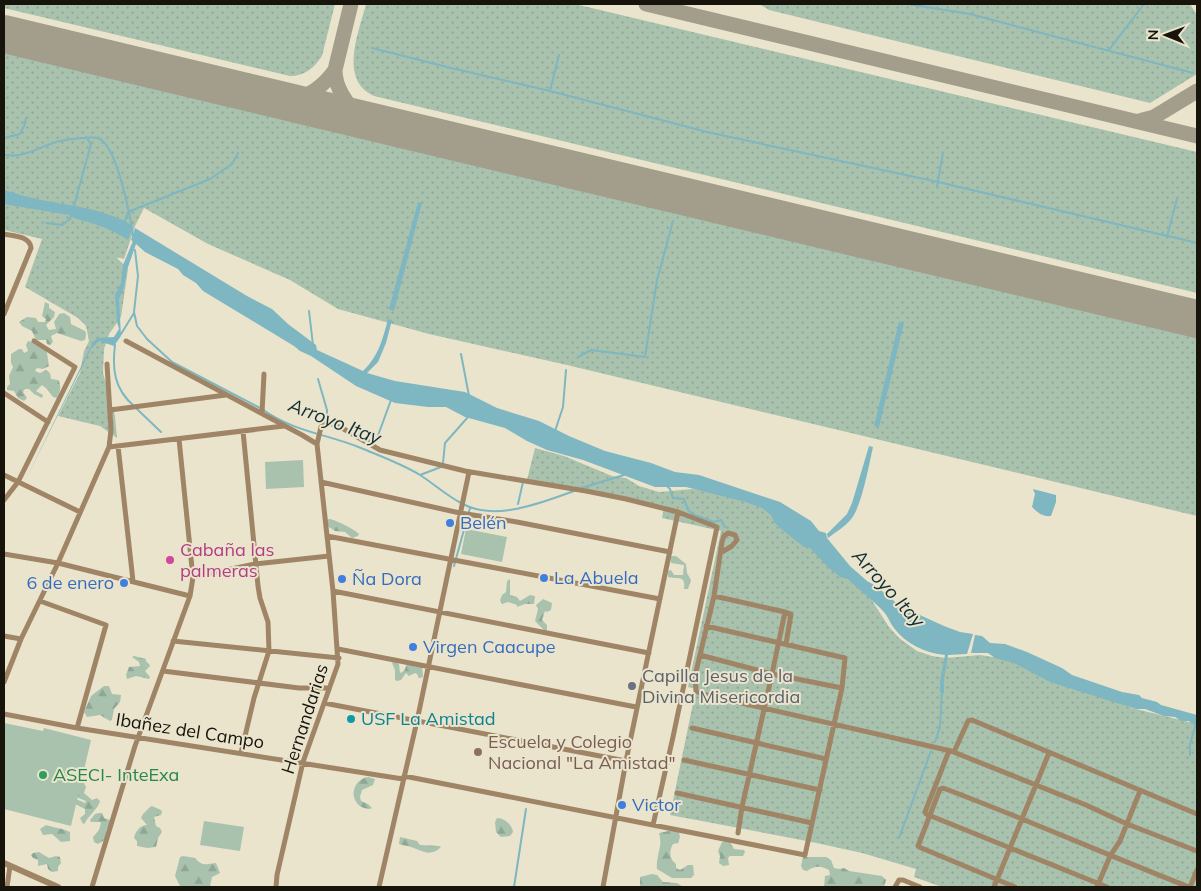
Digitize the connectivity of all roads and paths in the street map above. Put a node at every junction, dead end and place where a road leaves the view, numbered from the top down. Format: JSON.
{"nodes":[{"id":1,"x":4,"y":234,"type":"edge"},
{"id":2,"x":4,"y":314,"type":"edge"},
{"id":3,"x":34,"y":341,"type":"dead end"},
{"id":4,"x":126,"y":341,"type":"dead end"},
{"id":5,"x":107,"y":364,"type":"dead end"},
{"id":6,"x":264,"y":374,"type":"dead end"},
{"id":7,"x":4,"y":393,"type":"edge"},
{"id":8,"x":228,"y":395,"type":"junction"},
{"id":9,"x":110,"y":410,"type":"junction"},
{"id":10,"x":262,"y":413,"type":"junction"},
{"id":11,"x":48,"y":422,"type":"junction"},
{"id":12,"x":284,"y":426,"type":"junction"},
{"id":13,"x":243,"y":431,"type":"junction"},
{"id":14,"x":179,"y":439,"type":"junction"},
{"id":15,"x":317,"y":444,"type":"junction"},
{"id":16,"x":118,"y":446,"type":"junction"},
{"id":17,"x":108,"y":447,"type":"junction"},
{"id":18,"x":469,"y":472,"type":"junction"},
{"id":19,"x":4,"y":475,"type":"edge"},
{"id":20,"x":18,"y":482,"type":"junction"},
{"id":21,"x":321,"y":482,"type":"junction"},
{"id":22,"x":4,"y":500,"type":"edge"},
{"id":23,"x":80,"y":512,"type":"junction"},
{"id":24,"x":678,"y":512,"type":"junction"},
{"id":25,"x":460,"y":513,"type":"junction"},
{"id":26,"x":327,"y":536,"type":"junction"},
{"id":27,"x":670,"y":552,"type":"junction"},
{"id":28,"x":722,"y":552,"type":"dead end"},
{"id":29,"x":4,"y":554,"type":"edge"},
{"id":30,"x":329,"y":556,"type":"junction"},
{"id":31,"x":451,"y":559,"type":"junction"},
{"id":32,"x":58,"y":563,"type":"junction"},
{"id":33,"x":256,"y":564,"type":"junction"},
{"id":34,"x":193,"y":577,"type":"junction"},
{"id":35,"x":133,"y":581,"type":"junction"},
{"id":36,"x":333,"y":591,"type":"junction"},
{"id":37,"x":190,"y":596,"type":"junction"},
{"id":38,"x":714,"y":596,"type":"junction"},
{"id":39,"x":660,"y":599,"type":"junction"},
{"id":40,"x":40,"y":601,"type":"junction"},
{"id":41,"x":785,"y":612,"type":"junction"},
{"id":42,"x":440,"y":613,"type":"junction"},
{"id":43,"x":706,"y":626,"type":"junction"},
{"id":44,"x":4,"y":636,"type":"edge"},
{"id":45,"x":21,"y":639,"type":"junction"},
{"id":46,"x":173,"y":641,"type":"junction"},
{"id":47,"x":779,"y":643,"type":"junction"},
{"id":48,"x":786,"y":644,"type":"junction"},
{"id":49,"x":338,"y":649,"type":"junction"},
{"id":50,"x":269,"y":651,"type":"junction"},
{"id":51,"x":649,"y":653,"type":"junction"},
{"id":52,"x":700,"y":655,"type":"junction"},
{"id":53,"x":338,"y":658,"type":"junction"},
{"id":54,"x":428,"y":667,"type":"junction"},
{"id":55,"x":164,"y":672,"type":"junction"},
{"id":56,"x":772,"y":674,"type":"junction"},
{"id":57,"x":4,"y":682,"type":"edge"},
{"id":58,"x":259,"y":683,"type":"junction"},
{"id":59,"x":329,"y":688,"type":"junction"},
{"id":60,"x":842,"y":688,"type":"junction"},
{"id":61,"x":324,"y":703,"type":"junction"},
{"id":62,"x":636,"y":708,"type":"junction"},
{"id":63,"x":764,"y":709,"type":"junction"},
{"id":64,"x":4,"y":714,"type":"edge"},
{"id":65,"x":417,"y":721,"type":"junction"},
{"id":66,"x":834,"y":725,"type":"junction"},
{"id":67,"x":77,"y":728,"type":"junction"},
{"id":68,"x":692,"y":728,"type":"dead end"},
{"id":69,"x":140,"y":737,"type":"junction"},
{"id":70,"x":756,"y":743,"type":"junction"},
{"id":71,"x":951,"y":751,"type":"junction"},
{"id":72,"x":1049,"y":752,"type":"junction"},
{"id":73,"x":241,"y":753,"type":"junction"},
{"id":74,"x":826,"y":759,"type":"junction"},
{"id":75,"x":684,"y":760,"type":"dead end"},
{"id":76,"x":626,"y":761,"type":"junction"},
{"id":77,"x":303,"y":762,"type":"junction"},
{"id":78,"x":749,"y":774,"type":"junction"},
{"id":79,"x":403,"y":778,"type":"junction"},
{"id":80,"x":1036,"y":785,"type":"junction"},
{"id":81,"x":820,"y":790,"type":"junction"},
{"id":82,"x":1140,"y":790,"type":"junction"},
{"id":83,"x":677,"y":793,"type":"dead end"},
{"id":84,"x":742,"y":807,"type":"junction"},
{"id":85,"x":1197,"y":814,"type":"edge"},
{"id":86,"x":930,"y":816,"type":"junction"},
{"id":87,"x":616,"y":817,"type":"junction"},
{"id":88,"x":1022,"y":818,"type":"junction"},
{"id":89,"x":812,"y":823,"type":"junction"},
{"id":90,"x":653,"y":824,"type":"junction"},
{"id":91,"x":1128,"y":824,"type":"junction"},
{"id":92,"x":738,"y":833,"type":"dead end"},
{"id":93,"x":1010,"y":848,"type":"junction"},
{"id":94,"x":1197,"y":851,"type":"edge"},
{"id":95,"x":1110,"y":856,"type":"junction"},
{"id":96,"x":7,"y":865,"type":"edge"},
{"id":97,"x":1197,"y":870,"type":"edge"},
{"id":98,"x":997,"y":880,"type":"junction"},
{"id":99,"x":1098,"y":885,"type":"edge"},
{"id":100,"x":7,"y":887,"type":"edge"},
{"id":101,"x":58,"y":887,"type":"edge"},
{"id":102,"x":92,"y":887,"type":"edge"},
{"id":103,"x":276,"y":887,"type":"edge"},
{"id":104,"x":379,"y":887,"type":"edge"},
{"id":105,"x":603,"y":887,"type":"edge"},
{"id":106,"x":895,"y":887,"type":"edge"},
{"id":107,"x":920,"y":887,"type":"edge"},
{"id":108,"x":994,"y":887,"type":"edge"},
{"id":109,"x":1015,"y":887,"type":"edge"},
{"id":110,"x":1107,"y":887,"type":"edge"},
{"id":111,"x":1189,"y":887,"type":"edge"}],
"edges":[{"from":1,"to":2,"type":"street"},
{"from":3,"to":11,"type":"street"},
{"from":4,"to":8,"type":"street"},
{"from":5,"to":9,"type":"street"},
{"from":6,"to":10,"type":"street"},
{"from":7,"to":11,"type":"street"},
{"from":8,"to":9,"type":"street"},
{"from":8,"to":10,"type":"street"},
{"from":9,"to":17,"type":"street"},
{"from":10,"to":12,"type":"street"},
{"from":11,"to":20,"type":"street"},
{"from":12,"to":13,"type":"street"},
{"from":12,"to":15,"type":"street"},
{"from":13,"to":14,"type":"street"},
{"from":13,"to":33,"type":"street"},
{"from":14,"to":16,"type":"street"},
{"from":14,"to":34,"type":"street"},
{"from":15,"to":18,"type":"street","name":"Hernandarias"},
{"from":15,"to":21,"type":"street","name":"Hernandarias"},
{"from":16,"to":17,"type":"street"},
{"from":16,"to":35,"type":"street"},
{"from":17,"to":23,"type":"street"},
{"from":18,"to":24,"type":"street"},
{"from":18,"to":25,"type":"street"},
{"from":19,"to":20,"type":"street"},
{"from":20,"to":22,"type":"street"},
{"from":20,"to":23,"type":"street"},
{"from":21,"to":25,"type":"street"},
{"from":21,"to":26,"type":"street","name":"Hernandarias"},
{"from":23,"to":32,"type":"street"},
{"from":24,"to":27,"type":"street"},
{"from":24,"to":90,"type":"street"},
{"from":25,"to":27,"type":"street"},
{"from":25,"to":31,"type":"street"},
{"from":26,"to":30,"type":"street","name":"Hernandarias"},
{"from":26,"to":31,"type":"street"},
{"from":27,"to":39,"type":"street"},
{"from":28,"to":38,"type":"street"},
{"from":29,"to":32,"type":"street"},
{"from":30,"to":33,"type":"street"},
{"from":30,"to":36,"type":"street","name":"Hernandarias"},
{"from":31,"to":39,"type":"street"},
{"from":31,"to":42,"type":"street"},
{"from":32,"to":35,"type":"street"},
{"from":32,"to":40,"type":"street"},
{"from":33,"to":34,"type":"street"},
{"from":33,"to":50,"type":"street"},
{"from":34,"to":37,"type":"street"},
{"from":35,"to":37,"type":"street"},
{"from":36,"to":42,"type":"street"},
{"from":36,"to":49,"type":"street","name":"Hernandarias"},
{"from":37,"to":46,"type":"street"},
{"from":38,"to":41,"type":"street"},
{"from":38,"to":43,"type":"street"},
{"from":39,"to":51,"type":"street"},
{"from":40,"to":45,"type":"street"},
{"from":40,"to":67,"type":"street"},
{"from":41,"to":47,"type":"street"},
{"from":41,"to":48,"type":"street"},
{"from":42,"to":51,"type":"street"},
{"from":42,"to":54,"type":"street"},
{"from":43,"to":47,"type":"street"},
{"from":43,"to":52,"type":"street"},
{"from":44,"to":45,"type":"street"},
{"from":45,"to":57,"type":"street"},
{"from":46,"to":50,"type":"street"},
{"from":46,"to":55,"type":"street"},
{"from":47,"to":48,"type":"street"},
{"from":47,"to":56,"type":"street"},
{"from":48,"to":60,"type":"street"},
{"from":49,"to":53,"type":"street","name":"Hernandarias"},
{"from":49,"to":54,"type":"street"},
{"from":50,"to":53,"type":"street"},
{"from":50,"to":58,"type":"street"},
{"from":51,"to":62,"type":"street"},
{"from":52,"to":56,"type":"street"},
{"from":52,"to":63,"type":"street"},
{"from":53,"to":59,"type":"street","name":"Hernandarias"},
{"from":54,"to":62,"type":"street"},
{"from":54,"to":65,"type":"street"},
{"from":55,"to":58,"type":"street"},
{"from":55,"to":69,"type":"street"},
{"from":56,"to":60,"type":"street"},
{"from":56,"to":63,"type":"street"},
{"from":58,"to":59,"type":"street"},
{"from":58,"to":73,"type":"street"},
{"from":59,"to":61,"type":"street","name":"Hernandarias"},
{"from":60,"to":66,"type":"street"},
{"from":61,"to":65,"type":"street"},
{"from":61,"to":77,"type":"street","name":"Hernandarias"},
{"from":62,"to":76,"type":"street"},
{"from":63,"to":66,"type":"street"},
{"from":63,"to":70,"type":"street"},
{"from":64,"to":67,"type":"street","name":"Ibañez del Campo"},
{"from":65,"to":76,"type":"street"},
{"from":65,"to":79,"type":"street"},
{"from":66,"to":71,"type":"street"},
{"from":66,"to":74,"type":"street"},
{"from":67,"to":69,"type":"street","name":"Ibañez del Campo"},
{"from":68,"to":70,"type":"street"},
{"from":69,"to":73,"type":"street","name":"Ibañez del Campo"},
{"from":69,"to":102,"type":"street"},
{"from":70,"to":74,"type":"street"},
{"from":70,"to":78,"type":"street"},
{"from":71,"to":72,"type":"street"},
{"from":71,"to":80,"type":"street"},
{"from":71,"to":86,"type":"street"},
{"from":72,"to":80,"type":"street"},
{"from":72,"to":82,"type":"street"},
{"from":73,"to":77,"type":"street","name":"Ibañez del Campo"},
{"from":74,"to":81,"type":"street"},
{"from":75,"to":78,"type":"street"},
{"from":76,"to":87,"type":"street"},
{"from":77,"to":79,"type":"street","name":"Ibañez del Campo"},
{"from":77,"to":103,"type":"street","name":"Hernandarias"},
{"from":78,"to":81,"type":"street"},
{"from":78,"to":84,"type":"street"},
{"from":79,"to":87,"type":"street","name":"Ibañez del Campo"},
{"from":79,"to":104,"type":"street"},
{"from":80,"to":88,"type":"street"},
{"from":80,"to":91,"type":"street"},
{"from":81,"to":89,"type":"street"},
{"from":82,"to":85,"type":"street"},
{"from":82,"to":91,"type":"street"},
{"from":83,"to":84,"type":"street"},
{"from":84,"to":89,"type":"street"},
{"from":84,"to":92,"type":"street"},
{"from":86,"to":88,"type":"street"},
{"from":86,"to":93,"type":"street"},
{"from":86,"to":98,"type":"street"},
{"from":87,"to":90,"type":"street","name":"Ibañez del Campo"},
{"from":87,"to":105,"type":"street"},
{"from":88,"to":93,"type":"street"},
{"from":88,"to":95,"type":"street"},
{"from":89,"to":90,"type":"street","name":"Ibañez del Campo"},
{"from":91,"to":94,"type":"street"},
{"from":91,"to":95,"type":"street"},
{"from":93,"to":98,"type":"street"},
{"from":93,"to":99,"type":"street"},
{"from":95,"to":99,"type":"street"},
{"from":95,"to":111,"type":"street"},
{"from":96,"to":100,"type":"street"},
{"from":96,"to":101,"type":"street"},
{"from":97,"to":111,"type":"street"},
{"from":98,"to":108,"type":"street"},
{"from":98,"to":109,"type":"street"},
{"from":99,"to":110,"type":"street"},
{"from":106,"to":107,"type":"street"}]}
